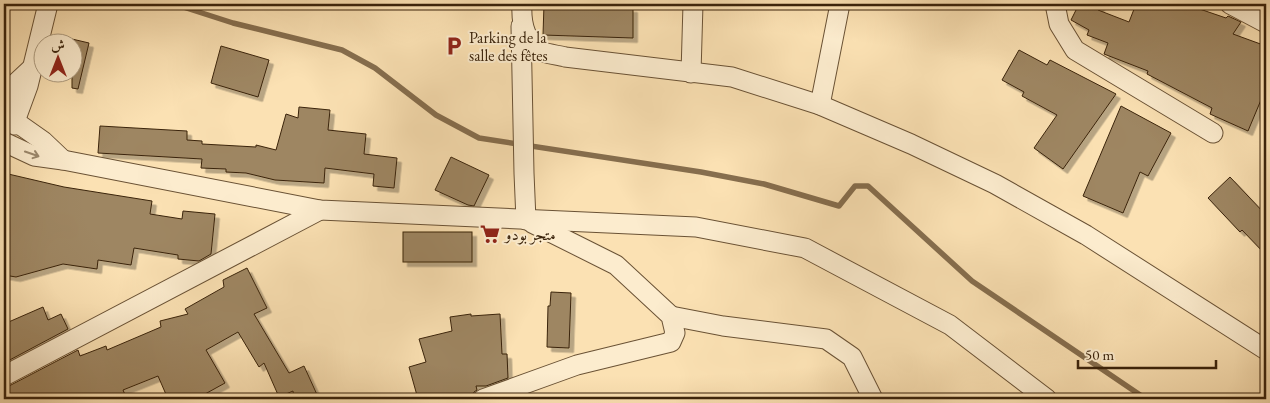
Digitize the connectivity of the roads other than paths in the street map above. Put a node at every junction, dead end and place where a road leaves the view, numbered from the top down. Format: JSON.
{"nodes":[{"id":1,"x":48,"y":4,"type":"edge"},
{"id":2,"x":693,"y":4,"type":"edge"},
{"id":3,"x":840,"y":4,"type":"edge"},
{"id":4,"x":1055,"y":4,"type":"edge"},
{"id":5,"x":1230,"y":4,"type":"edge"},
{"id":6,"x":522,"y":10,"type":"edge"},
{"id":7,"x":1266,"y":23,"type":"edge"},
{"id":8,"x":31,"y":69,"type":"junction"},
{"id":9,"x":691,"y":73,"type":"junction"},
{"id":10,"x":4,"y":94,"type":"edge"},
{"id":11,"x":4,"y":100,"type":"edge"},
{"id":12,"x":820,"y":105,"type":"junction"},
{"id":13,"x":16,"y":119,"type":"junction"},
{"id":14,"x":1213,"y":133,"type":"dead end"},
{"id":15,"x":4,"y":137,"type":"edge"},
{"id":16,"x":4,"y":142,"type":"edge"},
{"id":17,"x":63,"y":160,"type":"junction"},
{"id":18,"x":320,"y":210,"type":"junction"},
{"id":19,"x":526,"y":220,"type":"junction"},
{"id":20,"x":671,"y":316,"type":"junction"},
{"id":21,"x":1266,"y":350,"type":"edge"},
{"id":22,"x":4,"y":376,"type":"edge"},
{"id":23,"x":483,"y":399,"type":"edge"},
{"id":24,"x":873,"y":399,"type":"edge"},
{"id":25,"x":1047,"y":399,"type":"edge"}],
"edges":[{"from":1,"to":8,"type":"street"},
{"from":2,"to":9,"type":"street"},
{"from":3,"to":12,"type":"street"},
{"from":4,"to":14,"type":"street"},
{"from":5,"to":7,"type":"street"},
{"from":6,"to":9,"type":"street"},
{"from":6,"to":19,"type":"street"},
{"from":8,"to":10,"type":"street"},
{"from":8,"to":13,"type":"street"},
{"from":9,"to":12,"type":"street"},
{"from":11,"to":13,"type":"street"},
{"from":12,"to":21,"type":"street"},
{"from":13,"to":15,"type":"street"},
{"from":13,"to":17,"type":"street"},
{"from":16,"to":17,"type":"street","one_way":true},
{"from":17,"to":18,"type":"street"},
{"from":18,"to":19,"type":"street"},
{"from":18,"to":22,"type":"street"},
{"from":19,"to":20,"type":"street"},
{"from":19,"to":25,"type":"street"},
{"from":20,"to":23,"type":"street"},
{"from":20,"to":24,"type":"street"}]}
